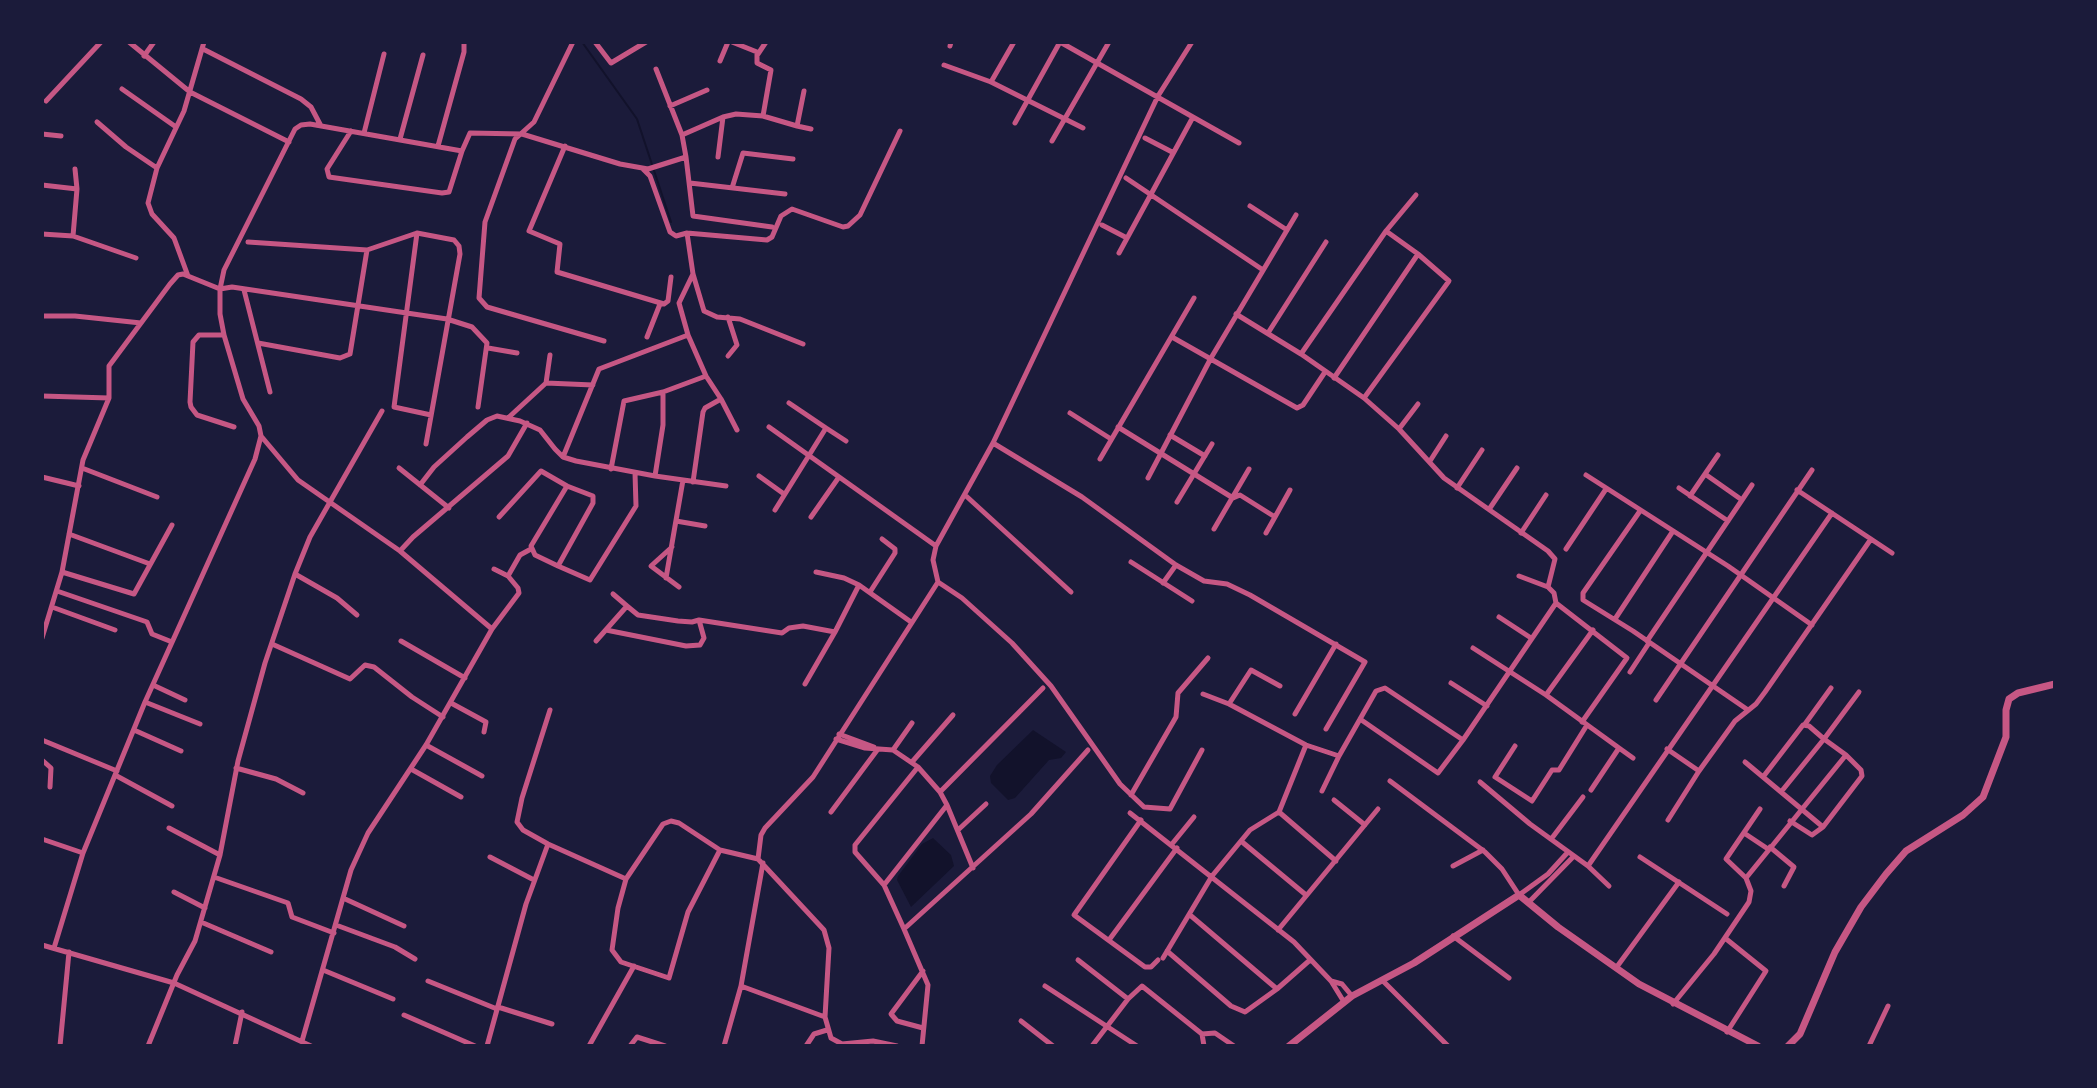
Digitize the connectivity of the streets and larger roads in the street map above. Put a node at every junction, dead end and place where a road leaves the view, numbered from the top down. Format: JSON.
{"nodes":[{"id":1,"x":101,"y":42,"type":"edge"},
{"id":2,"x":129,"y":42,"type":"edge"},
{"id":3,"x":154,"y":42,"type":"edge"},
{"id":4,"x":204,"y":42,"type":"edge"},
{"id":5,"x":464,"y":42,"type":"edge"},
{"id":6,"x":573,"y":42,"type":"edge"},
{"id":7,"x":595,"y":42,"type":"edge"},
{"id":8,"x":646,"y":42,"type":"edge"},
{"id":9,"x":728,"y":42,"type":"edge"},
{"id":10,"x":732,"y":42,"type":"edge"},
{"id":11,"x":766,"y":42,"type":"edge"},
{"id":12,"x":1014,"y":42,"type":"edge"},
{"id":13,"x":1060,"y":42,"type":"edge"},
{"id":14,"x":1108,"y":42,"type":"edge"},
{"id":15,"x":1192,"y":42,"type":"edge"},
{"id":16,"x":203,"y":50,"type":"junction"},
{"id":17,"x":384,"y":54,"type":"dead end"},
{"id":18,"x":758,"y":54,"type":"junction"},
{"id":19,"x":144,"y":56,"type":"junction"},
{"id":20,"x":423,"y":56,"type":"dead end"},
{"id":21,"x":720,"y":61,"type":"dead end"},
{"id":22,"x":1096,"y":64,"type":"junction"},
{"id":23,"x":944,"y":65,"type":"dead end"},
{"id":24,"x":656,"y":69,"type":"dead end"},
{"id":25,"x":991,"y":81,"type":"junction"},
{"id":26,"x":122,"y":89,"type":"dead end"},
{"id":27,"x":707,"y":90,"type":"dead end"},
{"id":28,"x":804,"y":91,"type":"dead end"},
{"id":29,"x":190,"y":92,"type":"junction"},
{"id":30,"x":1158,"y":96,"type":"junction"},
{"id":31,"x":1028,"y":100,"type":"junction"},
{"id":32,"x":46,"y":101,"type":"dead end"},
{"id":33,"x":670,"y":106,"type":"junction"},
{"id":34,"x":763,"y":116,"type":"junction"},
{"id":35,"x":723,"y":117,"type":"junction"},
{"id":36,"x":1193,"y":117,"type":"junction"},
{"id":37,"x":1065,"y":118,"type":"junction"},
{"id":38,"x":97,"y":122,"type":"dead end"},
{"id":39,"x":1016,"y":123,"type":"dead end"},
{"id":40,"x":794,"y":125,"type":"junction"},
{"id":41,"x":321,"y":126,"type":"junction"},
{"id":42,"x":176,"y":127,"type":"junction"},
{"id":43,"x":1083,"y":128,"type":"dead end"},
{"id":44,"x":811,"y":129,"type":"dead end"},
{"id":45,"x":351,"y":131,"type":"junction"},
{"id":46,"x":900,"y":131,"type":"dead end"},
{"id":47,"x":364,"y":133,"type":"junction"},
{"id":48,"x":42,"y":134,"type":"edge"},
{"id":49,"x":522,"y":134,"type":"junction"},
{"id":50,"x":682,"y":135,"type":"junction"},
{"id":51,"x":60,"y":136,"type":"dead end"},
{"id":52,"x":1145,"y":138,"type":"dead end"},
{"id":53,"x":400,"y":139,"type":"junction"},
{"id":54,"x":1052,"y":141,"type":"dead end"},
{"id":55,"x":289,"y":142,"type":"junction"},
{"id":56,"x":1239,"y":143,"type":"dead end"},
{"id":57,"x":438,"y":146,"type":"junction"},
{"id":58,"x":565,"y":146,"type":"junction"},
{"id":59,"x":462,"y":151,"type":"junction"},
{"id":60,"x":1172,"y":152,"type":"junction"},
{"id":61,"x":686,"y":157,"type":"junction"},
{"id":62,"x":718,"y":157,"type":"dead end"},
{"id":63,"x":793,"y":159,"type":"dead end"},
{"id":64,"x":157,"y":168,"type":"junction"},
{"id":65,"x":75,"y":169,"type":"dead end"},
{"id":66,"x":645,"y":169,"type":"junction"},
{"id":67,"x":1126,"y":178,"type":"dead end"},
{"id":68,"x":690,"y":183,"type":"junction"},
{"id":69,"x":42,"y":185,"type":"edge"},
{"id":70,"x":732,"y":188,"type":"junction"},
{"id":71,"x":77,"y":189,"type":"junction"},
{"id":72,"x":1150,"y":192,"type":"junction"},
{"id":73,"x":785,"y":194,"type":"dead end"},
{"id":74,"x":1416,"y":195,"type":"dead end"},
{"id":75,"x":1250,"y":206,"type":"dead end"},
{"id":76,"x":1296,"y":215,"type":"dead end"},
{"id":77,"x":1102,"y":225,"type":"dead end"},
{"id":78,"x":772,"y":227,"type":"dead end"},
{"id":79,"x":1287,"y":230,"type":"junction"},
{"id":80,"x":1386,"y":231,"type":"junction"},
{"id":81,"x":417,"y":233,"type":"junction"},
{"id":82,"x":687,"y":233,"type":"junction"},
{"id":83,"x":42,"y":234,"type":"edge"},
{"id":84,"x":73,"y":236,"type":"junction"},
{"id":85,"x":1127,"y":238,"type":"junction"},
{"id":86,"x":248,"y":242,"type":"dead end"},
{"id":87,"x":1326,"y":242,"type":"dead end"},
{"id":88,"x":367,"y":250,"type":"junction"},
{"id":89,"x":1119,"y":253,"type":"dead end"},
{"id":90,"x":1418,"y":254,"type":"junction"},
{"id":91,"x":136,"y":258,"type":"dead end"},
{"id":92,"x":1263,"y":270,"type":"junction"},
{"id":93,"x":693,"y":274,"type":"junction"},
{"id":94,"x":188,"y":276,"type":"junction"},
{"id":95,"x":671,"y":277,"type":"dead end"},
{"id":96,"x":220,"y":289,"type":"junction"},
{"id":97,"x":244,"y":290,"type":"junction"},
{"id":98,"x":1194,"y":298,"type":"dead end"},
{"id":99,"x":360,"y":304,"type":"junction"},
{"id":100,"x":660,"y":304,"type":"junction"},
{"id":101,"x":408,"y":312,"type":"junction"},
{"id":102,"x":1236,"y":314,"type":"junction"},
{"id":103,"x":42,"y":316,"type":"edge"},
{"id":104,"x":728,"y":316,"type":"junction"},
{"id":105,"x":447,"y":320,"type":"junction"},
{"id":106,"x":141,"y":323,"type":"junction"},
{"id":107,"x":1268,"y":333,"type":"junction"},
{"id":108,"x":224,"y":335,"type":"junction"},
{"id":109,"x":688,"y":335,"type":"junction"},
{"id":110,"x":1172,"y":337,"type":"junction"},
{"id":111,"x":647,"y":338,"type":"dead end"},
{"id":112,"x":604,"y":341,"type":"dead end"},
{"id":113,"x":258,"y":343,"type":"junction"},
{"id":114,"x":803,"y":344,"type":"dead end"},
{"id":115,"x":488,"y":348,"type":"junction"},
{"id":116,"x":517,"y":353,"type":"dead end"},
{"id":117,"x":1301,"y":354,"type":"junction"},
{"id":118,"x":550,"y":355,"type":"dead end"},
{"id":119,"x":728,"y":356,"type":"dead end"},
{"id":120,"x":1211,"y":358,"type":"junction"},
{"id":121,"x":1325,"y":372,"type":"junction"},
{"id":122,"x":706,"y":376,"type":"junction"},
{"id":123,"x":1334,"y":378,"type":"junction"},
{"id":124,"x":546,"y":382,"type":"junction"},
{"id":125,"x":592,"y":386,"type":"junction"},
{"id":126,"x":270,"y":392,"type":"dead end"},
{"id":127,"x":663,"y":392,"type":"junction"},
{"id":128,"x":42,"y":396,"type":"edge"},
{"id":129,"x":109,"y":398,"type":"junction"},
{"id":130,"x":1364,"y":398,"type":"junction"},
{"id":131,"x":721,"y":399,"type":"junction"},
{"id":132,"x":789,"y":403,"type":"dead end"},
{"id":133,"x":1418,"y":404,"type":"dead end"},
{"id":134,"x":478,"y":407,"type":"dead end"},
{"id":135,"x":382,"y":411,"type":"dead end"},
{"id":136,"x":1070,"y":413,"type":"dead end"},
{"id":137,"x":431,"y":415,"type":"junction"},
{"id":138,"x":508,"y":418,"type":"junction"},
{"id":139,"x":527,"y":423,"type":"junction"},
{"id":140,"x":234,"y":427,"type":"dead end"},
{"id":141,"x":770,"y":427,"type":"dead end"},
{"id":142,"x":1118,"y":427,"type":"junction"},
{"id":143,"x":826,"y":428,"type":"junction"},
{"id":144,"x":1399,"y":429,"type":"junction"},
{"id":145,"x":737,"y":430,"type":"dead end"},
{"id":146,"x":1170,"y":435,"type":"junction"},
{"id":147,"x":261,"y":436,"type":"junction"},
{"id":148,"x":1446,"y":436,"type":"dead end"},
{"id":149,"x":1111,"y":439,"type":"junction"},
{"id":150,"x":846,"y":441,"type":"dead end"},
{"id":151,"x":993,"y":443,"type":"junction"},
{"id":152,"x":426,"y":444,"type":"dead end"},
{"id":153,"x":1212,"y":444,"type":"dead end"},
{"id":154,"x":1482,"y":450,"type":"dead end"},
{"id":155,"x":1160,"y":453,"type":"junction"},
{"id":156,"x":809,"y":455,"type":"junction"},
{"id":157,"x":1718,"y":455,"type":"dead end"},
{"id":158,"x":1205,"y":456,"type":"junction"},
{"id":159,"x":563,"y":457,"type":"junction"},
{"id":160,"x":1100,"y":459,"type":"dead end"},
{"id":161,"x":1430,"y":461,"type":"junction"},
{"id":162,"x":82,"y":468,"type":"junction"},
{"id":163,"x":399,"y":468,"type":"dead end"},
{"id":164,"x":1517,"y":468,"type":"dead end"},
{"id":165,"x":611,"y":469,"type":"junction"},
{"id":166,"x":1249,"y":469,"type":"dead end"},
{"id":167,"x":1812,"y":470,"type":"dead end"},
{"id":168,"x":635,"y":473,"type":"junction"},
{"id":169,"x":1586,"y":474,"type":"dead end"},
{"id":170,"x":1705,"y":474,"type":"junction"},
{"id":171,"x":655,"y":476,"type":"junction"},
{"id":172,"x":759,"y":476,"type":"dead end"},
{"id":173,"x":1194,"y":476,"type":"junction"},
{"id":174,"x":42,"y":477,"type":"edge"},
{"id":175,"x":839,"y":477,"type":"junction"},
{"id":176,"x":1148,"y":478,"type":"dead end"},
{"id":177,"x":683,"y":480,"type":"junction"},
{"id":178,"x":693,"y":482,"type":"junction"},
{"id":179,"x":420,"y":485,"type":"junction"},
{"id":180,"x":1752,"y":485,"type":"dead end"},
{"id":181,"x":79,"y":486,"type":"junction"},
{"id":182,"x":567,"y":486,"type":"junction"},
{"id":183,"x":726,"y":486,"type":"dead end"},
{"id":184,"x":1457,"y":488,"type":"junction"},
{"id":185,"x":1679,"y":488,"type":"dead end"},
{"id":186,"x":1606,"y":489,"type":"junction"},
{"id":187,"x":1290,"y":490,"type":"dead end"},
{"id":188,"x":1797,"y":490,"type":"junction"},
{"id":189,"x":784,"y":494,"type":"junction"},
{"id":190,"x":965,"y":495,"type":"junction"},
{"id":191,"x":1546,"y":495,"type":"dead end"},
{"id":192,"x":1690,"y":496,"type":"junction"},
{"id":193,"x":157,"y":497,"type":"dead end"},
{"id":194,"x":1233,"y":498,"type":"junction"},
{"id":195,"x":1742,"y":500,"type":"junction"},
{"id":196,"x":1177,"y":502,"type":"dead end"},
{"id":197,"x":329,"y":503,"type":"junction"},
{"id":198,"x":449,"y":508,"type":"junction"},
{"id":199,"x":1490,"y":508,"type":"junction"},
{"id":200,"x":775,"y":510,"type":"dead end"},
{"id":201,"x":1640,"y":511,"type":"junction"},
{"id":202,"x":1832,"y":513,"type":"junction"},
{"id":203,"x":499,"y":517,"type":"dead end"},
{"id":204,"x":812,"y":517,"type":"dead end"},
{"id":205,"x":1275,"y":517,"type":"junction"},
{"id":206,"x":676,"y":521,"type":"junction"},
{"id":207,"x":1728,"y":521,"type":"junction"},
{"id":208,"x":172,"y":525,"type":"dead end"},
{"id":209,"x":705,"y":526,"type":"dead end"},
{"id":210,"x":1214,"y":529,"type":"dead end"},
{"id":211,"x":1673,"y":531,"type":"junction"},
{"id":212,"x":1521,"y":532,"type":"junction"},
{"id":213,"x":1266,"y":533,"type":"dead end"},
{"id":214,"x":69,"y":534,"type":"junction"},
{"id":215,"x":882,"y":539,"type":"dead end"},
{"id":216,"x":1871,"y":539,"type":"junction"},
{"id":217,"x":673,"y":546,"type":"junction"},
{"id":218,"x":936,"y":546,"type":"junction"},
{"id":219,"x":531,"y":549,"type":"junction"},
{"id":220,"x":1566,"y":549,"type":"dead end"},
{"id":221,"x":400,"y":551,"type":"junction"},
{"id":222,"x":1706,"y":553,"type":"junction"},
{"id":223,"x":1892,"y":553,"type":"dead end"},
{"id":224,"x":1131,"y":562,"type":"dead end"},
{"id":225,"x":150,"y":564,"type":"junction"},
{"id":226,"x":1176,"y":565,"type":"junction"},
{"id":227,"x":558,"y":566,"type":"junction"},
{"id":228,"x":494,"y":569,"type":"dead end"},
{"id":229,"x":62,"y":572,"type":"junction"},
{"id":230,"x":816,"y":572,"type":"dead end"},
{"id":231,"x":295,"y":574,"type":"junction"},
{"id":232,"x":1740,"y":575,"type":"junction"},
{"id":233,"x":508,"y":576,"type":"junction"},
{"id":234,"x":1519,"y":576,"type":"dead end"},
{"id":235,"x":666,"y":578,"type":"junction"},
{"id":236,"x":938,"y":582,"type":"junction"},
{"id":237,"x":1163,"y":583,"type":"junction"},
{"id":238,"x":858,"y":585,"type":"junction"},
{"id":239,"x":679,"y":587,"type":"dead end"},
{"id":240,"x":1548,"y":587,"type":"junction"},
{"id":241,"x":57,"y":591,"type":"junction"},
{"id":242,"x":870,"y":592,"type":"junction"},
{"id":243,"x":1071,"y":592,"type":"dead end"},
{"id":244,"x":614,"y":594,"type":"dead end"},
{"id":245,"x":1774,"y":599,"type":"junction"},
{"id":246,"x":1192,"y":601,"type":"dead end"},
{"id":247,"x":1556,"y":603,"type":"junction"},
{"id":248,"x":627,"y":606,"type":"junction"},
{"id":249,"x":52,"y":607,"type":"junction"},
{"id":250,"x":357,"y":615,"type":"dead end"},
{"id":251,"x":1499,"y":617,"type":"dead end"},
{"id":252,"x":1615,"y":619,"type":"junction"},
{"id":253,"x":699,"y":620,"type":"junction"},
{"id":254,"x":911,"y":622,"type":"junction"},
{"id":255,"x":1812,"y":625,"type":"junction"},
{"id":256,"x":492,"y":629,"type":"junction"},
{"id":257,"x":115,"y":630,"type":"dead end"},
{"id":258,"x":606,"y":630,"type":"junction"},
{"id":259,"x":1593,"y":630,"type":"junction"},
{"id":260,"x":835,"y":632,"type":"junction"},
{"id":261,"x":42,"y":638,"type":"edge"},
{"id":262,"x":1531,"y":638,"type":"junction"},
{"id":263,"x":596,"y":640,"type":"dead end"},
{"id":264,"x":401,"y":641,"type":"dead end"},
{"id":265,"x":172,"y":642,"type":"junction"},
{"id":266,"x":1648,"y":642,"type":"junction"},
{"id":267,"x":272,"y":644,"type":"junction"},
{"id":268,"x":1336,"y":644,"type":"junction"},
{"id":269,"x":1473,"y":648,"type":"dead end"},
{"id":270,"x":1208,"y":658,"type":"dead end"},
{"id":271,"x":1680,"y":663,"type":"junction"},
{"id":272,"x":1509,"y":671,"type":"junction"},
{"id":273,"x":1629,"y":672,"type":"dead end"},
{"id":274,"x":465,"y":678,"type":"junction"},
{"id":275,"x":1451,"y":683,"type":"dead end"},
{"id":276,"x":805,"y":684,"type":"dead end"},
{"id":277,"x":2055,"y":684,"type":"edge"},
{"id":278,"x":153,"y":685,"type":"junction"},
{"id":279,"x":1280,"y":686,"type":"dead end"},
{"id":280,"x":1712,"y":687,"type":"junction"},
{"id":281,"x":1043,"y":688,"type":"dead end"},
{"id":282,"x":1831,"y":688,"type":"dead end"},
{"id":283,"x":1859,"y":693,"type":"dead end"},
{"id":284,"x":1203,"y":694,"type":"dead end"},
{"id":285,"x":1546,"y":695,"type":"junction"},
{"id":286,"x":185,"y":700,"type":"dead end"},
{"id":287,"x":1656,"y":700,"type":"dead end"},
{"id":288,"x":145,"y":702,"type":"junction"},
{"id":289,"x":451,"y":703,"type":"junction"},
{"id":290,"x":1229,"y":704,"type":"junction"},
{"id":291,"x":1487,"y":706,"type":"junction"},
{"id":292,"x":550,"y":710,"type":"dead end"},
{"id":293,"x":1748,"y":710,"type":"junction"},
{"id":294,"x":1295,"y":714,"type":"dead end"},
{"id":295,"x":953,"y":715,"type":"dead end"},
{"id":296,"x":443,"y":717,"type":"junction"},
{"id":297,"x":1360,"y":719,"type":"junction"},
{"id":298,"x":912,"y":723,"type":"dead end"},
{"id":299,"x":200,"y":724,"type":"dead end"},
{"id":300,"x":1584,"y":724,"type":"junction"},
{"id":301,"x":1805,"y":724,"type":"junction"},
{"id":302,"x":1326,"y":729,"type":"dead end"},
{"id":303,"x":134,"y":730,"type":"junction"},
{"id":304,"x":484,"y":732,"type":"dead end"},
{"id":305,"x":838,"y":737,"type":"junction"},
{"id":306,"x":1824,"y":739,"type":"junction"},
{"id":307,"x":42,"y":740,"type":"edge"},
{"id":308,"x":1463,"y":741,"type":"junction"},
{"id":309,"x":426,"y":745,"type":"junction"},
{"id":310,"x":1306,"y":746,"type":"junction"},
{"id":311,"x":1515,"y":746,"type":"dead end"},
{"id":312,"x":1619,"y":748,"type":"junction"},
{"id":313,"x":879,"y":749,"type":"junction"},
{"id":314,"x":1667,"y":749,"type":"junction"},
{"id":315,"x":893,"y":750,"type":"junction"},
{"id":316,"x":1088,"y":750,"type":"dead end"},
{"id":317,"x":1202,"y":750,"type":"dead end"},
{"id":318,"x":181,"y":751,"type":"dead end"},
{"id":319,"x":1846,"y":755,"type":"junction"},
{"id":320,"x":1339,"y":756,"type":"junction"},
{"id":321,"x":1633,"y":758,"type":"dead end"},
{"id":322,"x":42,"y":760,"type":"edge"},
{"id":323,"x":912,"y":762,"type":"junction"},
{"id":324,"x":1745,"y":762,"type":"dead end"},
{"id":325,"x":918,"y":767,"type":"junction"},
{"id":326,"x":236,"y":768,"type":"junction"},
{"id":327,"x":411,"y":769,"type":"junction"},
{"id":328,"x":1699,"y":771,"type":"junction"},
{"id":329,"x":116,"y":773,"type":"junction"},
{"id":330,"x":482,"y":776,"type":"dead end"},
{"id":331,"x":1763,"y":777,"type":"junction"},
{"id":332,"x":1390,"y":782,"type":"dead end"},
{"id":333,"x":1480,"y":782,"type":"dead end"},
{"id":334,"x":50,"y":787,"type":"dead end"},
{"id":335,"x":1591,"y":790,"type":"dead end"},
{"id":336,"x":1322,"y":791,"type":"dead end"},
{"id":337,"x":940,"y":792,"type":"junction"},
{"id":338,"x":1781,"y":792,"type":"junction"},
{"id":339,"x":303,"y":793,"type":"dead end"},
{"id":340,"x":1131,"y":795,"type":"junction"},
{"id":341,"x":461,"y":797,"type":"dead end"},
{"id":342,"x":1583,"y":797,"type":"dead end"},
{"id":343,"x":1334,"y":800,"type":"dead end"},
{"id":344,"x":986,"y":804,"type":"dead end"},
{"id":345,"x":947,"y":805,"type":"junction"},
{"id":346,"x":172,"y":806,"type":"dead end"},
{"id":347,"x":1801,"y":808,"type":"junction"},
{"id":348,"x":1378,"y":809,"type":"dead end"},
{"id":349,"x":1760,"y":809,"type":"dead end"},
{"id":350,"x":831,"y":812,"type":"dead end"},
{"id":351,"x":1279,"y":812,"type":"junction"},
{"id":352,"x":1130,"y":813,"type":"dead end"},
{"id":353,"x":1194,"y":816,"type":"dead end"},
{"id":354,"x":1141,"y":820,"type":"junction"},
{"id":355,"x":1668,"y":820,"type":"dead end"},
{"id":356,"x":1790,"y":821,"type":"junction"},
{"id":357,"x":1365,"y":825,"type":"junction"},
{"id":358,"x":1822,"y":826,"type":"junction"},
{"id":359,"x":170,"y":828,"type":"dead end"},
{"id":360,"x":958,"y":830,"type":"junction"},
{"id":361,"x":1744,"y":833,"type":"junction"},
{"id":362,"x":1552,"y":838,"type":"junction"},
{"id":363,"x":42,"y":839,"type":"edge"},
{"id":364,"x":1240,"y":841,"type":"junction"},
{"id":365,"x":548,"y":844,"type":"junction"},
{"id":366,"x":1174,"y":846,"type":"junction"},
{"id":367,"x":1769,"y":848,"type":"junction"},
{"id":368,"x":720,"y":850,"type":"junction"},
{"id":369,"x":1482,"y":850,"type":"junction"},
{"id":370,"x":83,"y":853,"type":"junction"},
{"id":371,"x":220,"y":855,"type":"junction"},
{"id":372,"x":1571,"y":855,"type":"junction"},
{"id":373,"x":490,"y":857,"type":"dead end"},
{"id":374,"x":1640,"y":857,"type":"dead end"},
{"id":375,"x":760,"y":861,"type":"junction"},
{"id":376,"x":1336,"y":861,"type":"junction"},
{"id":377,"x":1453,"y":866,"type":"dead end"},
{"id":378,"x":1588,"y":866,"type":"junction"},
{"id":379,"x":973,"y":868,"type":"junction"},
{"id":380,"x":1212,"y":876,"type":"junction"},
{"id":381,"x":214,"y":877,"type":"junction"},
{"id":382,"x":1746,"y":878,"type":"junction"},
{"id":383,"x":626,"y":879,"type":"junction"},
{"id":384,"x":534,"y":880,"type":"junction"},
{"id":385,"x":1679,"y":882,"type":"junction"},
{"id":386,"x":884,"y":885,"type":"junction"},
{"id":387,"x":1784,"y":885,"type":"dead end"},
{"id":388,"x":1609,"y":886,"type":"dead end"},
{"id":389,"x":174,"y":892,"type":"dead end"},
{"id":390,"x":1306,"y":895,"type":"junction"},
{"id":391,"x":1519,"y":896,"type":"junction"},
{"id":392,"x":343,"y":898,"type":"junction"},
{"id":393,"x":1528,"y":903,"type":"junction"},
{"id":394,"x":205,"y":908,"type":"junction"},
{"id":395,"x":1727,"y":914,"type":"dead end"},
{"id":396,"x":1190,"y":915,"type":"junction"},
{"id":397,"x":201,"y":922,"type":"junction"},
{"id":398,"x":336,"y":925,"type":"junction"},
{"id":399,"x":404,"y":926,"type":"dead end"},
{"id":400,"x":904,"y":929,"type":"junction"},
{"id":401,"x":1278,"y":930,"type":"junction"},
{"id":402,"x":334,"y":933,"type":"junction"},
{"id":403,"x":1453,"y":936,"type":"junction"},
{"id":404,"x":1725,"y":938,"type":"junction"},
{"id":405,"x":1109,"y":940,"type":"junction"},
{"id":406,"x":42,"y":945,"type":"edge"},
{"id":407,"x":54,"y":948,"type":"junction"},
{"id":408,"x":1167,"y":951,"type":"junction"},
{"id":409,"x":69,"y":952,"type":"junction"},
{"id":410,"x":271,"y":952,"type":"dead end"},
{"id":411,"x":415,"y":958,"type":"dead end"},
{"id":412,"x":1078,"y":960,"type":"dead end"},
{"id":413,"x":1310,"y":960,"type":"junction"},
{"id":414,"x":634,"y":966,"type":"junction"},
{"id":415,"x":1616,"y":968,"type":"junction"},
{"id":416,"x":324,"y":970,"type":"junction"},
{"id":417,"x":923,"y":971,"type":"junction"},
{"id":418,"x":1509,"y":978,"type":"dead end"},
{"id":419,"x":1382,"y":980,"type":"junction"},
{"id":420,"x":428,"y":981,"type":"dead end"},
{"id":421,"x":1331,"y":981,"type":"junction"},
{"id":422,"x":174,"y":983,"type":"junction"},
{"id":423,"x":741,"y":986,"type":"junction"},
{"id":424,"x":1045,"y":986,"type":"dead end"},
{"id":425,"x":1277,"y":989,"type":"junction"},
{"id":426,"x":1352,"y":996,"type":"junction"},
{"id":427,"x":393,"y":999,"type":"dead end"},
{"id":428,"x":1128,"y":999,"type":"junction"},
{"id":429,"x":1344,"y":1002,"type":"junction"},
{"id":430,"x":1673,"y":1004,"type":"junction"},
{"id":431,"x":1888,"y":1006,"type":"dead end"},
{"id":432,"x":497,"y":1008,"type":"junction"},
{"id":433,"x":242,"y":1012,"type":"junction"},
{"id":434,"x":404,"y":1015,"type":"dead end"},
{"id":435,"x":825,"y":1017,"type":"junction"},
{"id":436,"x":1021,"y":1022,"type":"dead end"},
{"id":437,"x":552,"y":1024,"type":"dead end"},
{"id":438,"x":1106,"y":1026,"type":"junction"},
{"id":439,"x":923,"y":1028,"type":"junction"},
{"id":440,"x":827,"y":1030,"type":"junction"},
{"id":441,"x":1727,"y":1032,"type":"junction"},
{"id":442,"x":1202,"y":1034,"type":"junction"},
{"id":443,"x":1227,"y":1040,"type":"junction"},
{"id":444,"x":302,"y":1041,"type":"junction"},
{"id":445,"x":60,"y":1046,"type":"edge"},
{"id":446,"x":148,"y":1046,"type":"edge"},
{"id":447,"x":235,"y":1046,"type":"edge"},
{"id":448,"x":311,"y":1046,"type":"edge"},
{"id":449,"x":475,"y":1046,"type":"edge"},
{"id":450,"x":487,"y":1046,"type":"edge"},
{"id":451,"x":589,"y":1046,"type":"edge"},
{"id":452,"x":630,"y":1046,"type":"edge"},
{"id":453,"x":665,"y":1046,"type":"edge"},
{"id":454,"x":724,"y":1046,"type":"edge"},
{"id":455,"x":806,"y":1046,"type":"edge"},
{"id":456,"x":897,"y":1046,"type":"edge"},
{"id":457,"x":922,"y":1046,"type":"edge"},
{"id":458,"x":1053,"y":1046,"type":"edge"},
{"id":459,"x":1092,"y":1046,"type":"edge"},
{"id":460,"x":1137,"y":1046,"type":"edge"},
{"id":461,"x":1204,"y":1046,"type":"edge"},
{"id":462,"x":1220,"y":1046,"type":"edge"},
{"id":463,"x":1234,"y":1046,"type":"edge"},
{"id":464,"x":1289,"y":1046,"type":"edge"},
{"id":465,"x":1448,"y":1046,"type":"edge"},
{"id":466,"x":1758,"y":1046,"type":"edge"},
{"id":467,"x":1788,"y":1046,"type":"edge"},
{"id":468,"x":1869,"y":1046,"type":"edge"}],
"edges":[{"from":1,"to":32,"type":"street"},
{"from":2,"to":19,"type":"street"},
{"from":3,"to":19,"type":"street"},
{"from":4,"to":16,"type":"street"},
{"from":5,"to":57,"type":"street"},
{"from":6,"to":49,"type":"street"},
{"from":7,"to":8,"type":"street"},
{"from":9,"to":21,"type":"street"},
{"from":10,"to":18,"type":"street"},
{"from":11,"to":18,"type":"street"},
{"from":12,"to":25,"type":"street"},
{"from":13,"to":22,"type":"street"},
{"from":13,"to":31,"type":"street"},
{"from":14,"to":22,"type":"street"},
{"from":15,"to":30,"type":"street"},
{"from":16,"to":29,"type":"street"},
{"from":16,"to":41,"type":"street"},
{"from":17,"to":47,"type":"street"},
{"from":18,"to":34,"type":"street"},
{"from":19,"to":29,"type":"street"},
{"from":20,"to":53,"type":"street"},
{"from":22,"to":30,"type":"street"},
{"from":22,"to":37,"type":"street"},
{"from":23,"to":25,"type":"street"},
{"from":24,"to":33,"type":"street"},
{"from":25,"to":31,"type":"street"},
{"from":26,"to":42,"type":"street"},
{"from":27,"to":33,"type":"street"},
{"from":28,"to":40,"type":"street"},
{"from":29,"to":42,"type":"street"},
{"from":29,"to":55,"type":"street"},
{"from":30,"to":36,"type":"street"},
{"from":30,"to":151,"type":"street"},
{"from":31,"to":37,"type":"street"},
{"from":31,"to":39,"type":"street"},
{"from":33,"to":50,"type":"street"},
{"from":34,"to":35,"type":"street"},
{"from":34,"to":40,"type":"street"},
{"from":35,"to":50,"type":"street"},
{"from":35,"to":62,"type":"street"},
{"from":36,"to":56,"type":"street"},
{"from":36,"to":60,"type":"street"},
{"from":37,"to":43,"type":"street"},
{"from":37,"to":54,"type":"street"},
{"from":38,"to":64,"type":"street"},
{"from":40,"to":44,"type":"street"},
{"from":41,"to":45,"type":"street"},
{"from":41,"to":55,"type":"street"},
{"from":42,"to":64,"type":"street"},
{"from":45,"to":47,"type":"street"},
{"from":45,"to":59,"type":"street"},
{"from":46,"to":82,"type":"street"},
{"from":47,"to":53,"type":"street"},
{"from":48,"to":51,"type":"street"},
{"from":49,"to":58,"type":"street"},
{"from":49,"to":59,"type":"street"},
{"from":49,"to":112,"type":"street"},
{"from":50,"to":61,"type":"street"},
{"from":52,"to":60,"type":"street"},
{"from":53,"to":57,"type":"street"},
{"from":55,"to":96,"type":"street"},
{"from":57,"to":59,"type":"street"},
{"from":58,"to":66,"type":"street"},
{"from":58,"to":100,"type":"street"},
{"from":60,"to":72,"type":"street"},
{"from":61,"to":66,"type":"street"},
{"from":61,"to":68,"type":"street"},
{"from":63,"to":70,"type":"street"},
{"from":64,"to":94,"type":"street"},
{"from":65,"to":71,"type":"street"},
{"from":66,"to":82,"type":"street"},
{"from":67,"to":72,"type":"street"},
{"from":68,"to":70,"type":"street"},
{"from":68,"to":78,"type":"street"},
{"from":69,"to":71,"type":"street"},
{"from":70,"to":73,"type":"street"},
{"from":71,"to":84,"type":"street"},
{"from":72,"to":85,"type":"street"},
{"from":72,"to":92,"type":"street"},
{"from":74,"to":80,"type":"street"},
{"from":75,"to":79,"type":"street"},
{"from":76,"to":79,"type":"street"},
{"from":77,"to":85,"type":"street"},
{"from":79,"to":92,"type":"street"},
{"from":80,"to":90,"type":"street"},
{"from":80,"to":117,"type":"street"},
{"from":81,"to":88,"type":"street"},
{"from":81,"to":101,"type":"street"},
{"from":81,"to":105,"type":"street"},
{"from":82,"to":93,"type":"street"},
{"from":83,"to":84,"type":"street"},
{"from":84,"to":91,"type":"street"},
{"from":85,"to":89,"type":"street"},
{"from":86,"to":88,"type":"street"},
{"from":87,"to":107,"type":"street"},
{"from":88,"to":99,"type":"street"},
{"from":90,"to":123,"type":"street"},
{"from":90,"to":130,"type":"street"},
{"from":92,"to":102,"type":"street"},
{"from":93,"to":104,"type":"street"},
{"from":93,"to":109,"type":"street"},
{"from":94,"to":96,"type":"street"},
{"from":94,"to":106,"type":"street"},
{"from":95,"to":100,"type":"street"},
{"from":96,"to":97,"type":"street"},
{"from":96,"to":108,"type":"street"},
{"from":97,"to":99,"type":"street"},
{"from":97,"to":113,"type":"street"},
{"from":98,"to":110,"type":"street"},
{"from":99,"to":101,"type":"street"},
{"from":99,"to":113,"type":"street"},
{"from":100,"to":111,"type":"street"},
{"from":101,"to":105,"type":"street"},
{"from":101,"to":137,"type":"street"},
{"from":102,"to":107,"type":"street"},
{"from":102,"to":120,"type":"street"},
{"from":103,"to":106,"type":"street"},
{"from":104,"to":114,"type":"street"},
{"from":104,"to":119,"type":"street"},
{"from":105,"to":115,"type":"street"},
{"from":105,"to":137,"type":"street"},
{"from":106,"to":129,"type":"street"},
{"from":107,"to":117,"type":"street"},
{"from":108,"to":140,"type":"street"},
{"from":108,"to":147,"type":"street"},
{"from":109,"to":122,"type":"street"},
{"from":109,"to":125,"type":"street"},
{"from":110,"to":120,"type":"street"},
{"from":110,"to":142,"type":"street"},
{"from":113,"to":126,"type":"street"},
{"from":115,"to":116,"type":"street"},
{"from":115,"to":134,"type":"street"},
{"from":117,"to":121,"type":"street"},
{"from":118,"to":124,"type":"street"},
{"from":120,"to":121,"type":"street"},
{"from":120,"to":146,"type":"street"},
{"from":121,"to":123,"type":"street"},
{"from":122,"to":127,"type":"street"},
{"from":122,"to":131,"type":"street"},
{"from":123,"to":130,"type":"street"},
{"from":124,"to":125,"type":"street"},
{"from":124,"to":138,"type":"street"},
{"from":125,"to":159,"type":"street"},
{"from":127,"to":165,"type":"street"},
{"from":127,"to":171,"type":"street"},
{"from":128,"to":129,"type":"street"},
{"from":129,"to":162,"type":"street"},
{"from":130,"to":144,"type":"street"},
{"from":131,"to":145,"type":"street"},
{"from":131,"to":178,"type":"street"},
{"from":132,"to":143,"type":"street"},
{"from":133,"to":144,"type":"street"},
{"from":135,"to":197,"type":"street"},
{"from":136,"to":149,"type":"street"},
{"from":137,"to":152,"type":"street"},
{"from":138,"to":139,"type":"street"},
{"from":138,"to":179,"type":"street"},
{"from":139,"to":159,"type":"street"},
{"from":139,"to":198,"type":"street"},
{"from":141,"to":156,"type":"street"},
{"from":142,"to":149,"type":"street"},
{"from":142,"to":155,"type":"street"},
{"from":143,"to":150,"type":"street"},
{"from":143,"to":156,"type":"street"},
{"from":144,"to":161,"type":"street"},
{"from":146,"to":155,"type":"street"},
{"from":146,"to":158,"type":"street"},
{"from":147,"to":197,"type":"street"},
{"from":147,"to":265,"type":"street"},
{"from":148,"to":161,"type":"street"},
{"from":149,"to":160,"type":"street"},
{"from":151,"to":190,"type":"street"},
{"from":151,"to":226,"type":"street"},
{"from":153,"to":158,"type":"street"},
{"from":154,"to":184,"type":"street"},
{"from":155,"to":173,"type":"street"},
{"from":155,"to":176,"type":"street"},
{"from":156,"to":175,"type":"street"},
{"from":156,"to":189,"type":"street"},
{"from":157,"to":170,"type":"street"},
{"from":158,"to":173,"type":"street"},
{"from":159,"to":165,"type":"street"},
{"from":161,"to":184,"type":"street"},
{"from":162,"to":181,"type":"street"},
{"from":162,"to":193,"type":"street"},
{"from":163,"to":179,"type":"street"},
{"from":164,"to":199,"type":"street"},
{"from":165,"to":168,"type":"street"},
{"from":166,"to":194,"type":"street"},
{"from":167,"to":188,"type":"street"},
{"from":168,"to":171,"type":"street"},
{"from":168,"to":227,"type":"street"},
{"from":169,"to":186,"type":"street"},
{"from":170,"to":192,"type":"street"},
{"from":170,"to":195,"type":"street"},
{"from":171,"to":177,"type":"street"},
{"from":172,"to":189,"type":"street"},
{"from":173,"to":194,"type":"street"},
{"from":173,"to":196,"type":"street"},
{"from":174,"to":181,"type":"street"},
{"from":175,"to":204,"type":"street"},
{"from":175,"to":218,"type":"street"},
{"from":177,"to":178,"type":"street"},
{"from":177,"to":206,"type":"street"},
{"from":178,"to":183,"type":"street"},
{"from":179,"to":198,"type":"street"},
{"from":180,"to":195,"type":"street"},
{"from":181,"to":214,"type":"street"},
{"from":182,"to":203,"type":"street"},
{"from":182,"to":219,"type":"street"},
{"from":182,"to":227,"type":"street"},
{"from":184,"to":199,"type":"street"},
{"from":185,"to":192,"type":"street"},
{"from":186,"to":201,"type":"street"},
{"from":186,"to":220,"type":"street"},
{"from":187,"to":205,"type":"street"},
{"from":188,"to":202,"type":"street"},
{"from":188,"to":232,"type":"street"},
{"from":189,"to":200,"type":"street"},
{"from":190,"to":218,"type":"street"},
{"from":190,"to":243,"type":"street"},
{"from":191,"to":212,"type":"street"},
{"from":192,"to":207,"type":"street"},
{"from":194,"to":205,"type":"street"},
{"from":194,"to":210,"type":"street"},
{"from":195,"to":207,"type":"street"},
{"from":197,"to":221,"type":"street"},
{"from":197,"to":231,"type":"street"},
{"from":198,"to":221,"type":"street"},
{"from":199,"to":212,"type":"street"},
{"from":201,"to":211,"type":"street"},
{"from":201,"to":252,"type":"street"},
{"from":202,"to":216,"type":"street"},
{"from":202,"to":245,"type":"street"},
{"from":205,"to":213,"type":"street"},
{"from":206,"to":209,"type":"street"},
{"from":206,"to":217,"type":"street"},
{"from":207,"to":222,"type":"street"},
{"from":208,"to":225,"type":"street"},
{"from":211,"to":222,"type":"street"},
{"from":211,"to":252,"type":"street"},
{"from":212,"to":240,"type":"street"},
{"from":214,"to":225,"type":"street"},
{"from":214,"to":229,"type":"street"},
{"from":215,"to":242,"type":"street"},
{"from":216,"to":223,"type":"street"},
{"from":216,"to":255,"type":"street"},
{"from":217,"to":235,"type":"street"},
{"from":217,"to":235,"type":"street"},
{"from":218,"to":236,"type":"street"},
{"from":219,"to":227,"type":"street"},
{"from":219,"to":233,"type":"street"},
{"from":221,"to":256,"type":"street"},
{"from":222,"to":232,"type":"street"},
{"from":222,"to":266,"type":"street"},
{"from":224,"to":237,"type":"street"},
{"from":225,"to":229,"type":"street"},
{"from":226,"to":237,"type":"street"},
{"from":226,"to":268,"type":"street"},
{"from":228,"to":233,"type":"street"},
{"from":229,"to":241,"type":"street"},
{"from":230,"to":238,"type":"street"},
{"from":231,"to":250,"type":"street"},
{"from":231,"to":267,"type":"street"},
{"from":232,"to":245,"type":"street"},
{"from":232,"to":271,"type":"street"},
{"from":233,"to":256,"type":"street"},
{"from":234,"to":240,"type":"street"},
{"from":235,"to":239,"type":"street"},
{"from":236,"to":254,"type":"street"},
{"from":236,"to":340,"type":"street"},
{"from":237,"to":246,"type":"street"},
{"from":238,"to":242,"type":"street"},
{"from":238,"to":260,"type":"street"},
{"from":240,"to":247,"type":"street"},
{"from":241,"to":249,"type":"street"},
{"from":241,"to":265,"type":"street"},
{"from":242,"to":254,"type":"street"},
{"from":244,"to":248,"type":"street"},
{"from":245,"to":255,"type":"street"},
{"from":245,"to":280,"type":"street"},
{"from":247,"to":259,"type":"street"},
{"from":247,"to":262,"type":"street"},
{"from":248,"to":253,"type":"street"},
{"from":248,"to":258,"type":"street"},
{"from":249,"to":257,"type":"street"},
{"from":249,"to":261,"type":"street"},
{"from":251,"to":262,"type":"street"},
{"from":252,"to":266,"type":"street"},
{"from":253,"to":258,"type":"street"},
{"from":253,"to":260,"type":"street"},
{"from":254,"to":305,"type":"street"},
{"from":255,"to":293,"type":"street"},
{"from":256,"to":274,"type":"street"},
{"from":258,"to":263,"type":"street"},
{"from":259,"to":285,"type":"street"},
{"from":259,"to":300,"type":"street"},
{"from":260,"to":276,"type":"street"},
{"from":262,"to":272,"type":"street"},
{"from":264,"to":274,"type":"street"},
{"from":265,"to":278,"type":"street"},
{"from":266,"to":271,"type":"street"},
{"from":266,"to":273,"type":"street"},
{"from":267,"to":296,"type":"street"},
{"from":267,"to":326,"type":"street"},
{"from":268,"to":294,"type":"street"},
{"from":268,"to":302,"type":"street"},
{"from":269,"to":272,"type":"street"},
{"from":270,"to":340,"type":"street"},
{"from":271,"to":280,"type":"street"},
{"from":271,"to":287,"type":"street"},
{"from":272,"to":285,"type":"street"},
{"from":272,"to":291,"type":"street"},
{"from":274,"to":289,"type":"street"},
{"from":275,"to":291,"type":"street"},
{"from":277,"to":467,"type":"street"},
{"from":278,"to":286,"type":"street"},
{"from":278,"to":288,"type":"street"},
{"from":279,"to":290,"type":"street"},
{"from":280,"to":293,"type":"street"},
{"from":280,"to":314,"type":"street"},
{"from":281,"to":337,"type":"street"},
{"from":282,"to":301,"type":"street"},
{"from":283,"to":306,"type":"street"},
{"from":284,"to":290,"type":"street"},
{"from":285,"to":300,"type":"street"},
{"from":288,"to":299,"type":"street"},
{"from":288,"to":303,"type":"street"},
{"from":289,"to":296,"type":"street"},
{"from":289,"to":304,"type":"street"},
{"from":290,"to":310,"type":"street"},
{"from":291,"to":308,"type":"street"},
{"from":292,"to":365,"type":"street"},
{"from":293,"to":328,"type":"street"},
{"from":295,"to":323,"type":"street"},
{"from":296,"to":309,"type":"street"},
{"from":297,"to":308,"type":"street"},
{"from":297,"to":308,"type":"street"},
{"from":297,"to":320,"type":"street"},
{"from":298,"to":315,"type":"street"},
{"from":300,"to":311,"type":"street"},
{"from":300,"to":312,"type":"street"},
{"from":301,"to":306,"type":"street"},
{"from":301,"to":331,"type":"street"},
{"from":303,"to":318,"type":"street"},
{"from":303,"to":329,"type":"street"},
{"from":305,"to":313,"type":"street"},
{"from":305,"to":375,"type":"street"},
{"from":306,"to":319,"type":"street"},
{"from":306,"to":338,"type":"street"},
{"from":307,"to":329,"type":"street"},
{"from":309,"to":327,"type":"street"},
{"from":309,"to":330,"type":"street"},
{"from":310,"to":320,"type":"street"},
{"from":310,"to":351,"type":"street"},
{"from":312,"to":321,"type":"street"},
{"from":312,"to":335,"type":"street"},
{"from":313,"to":315,"type":"street"},
{"from":313,"to":350,"type":"street"},
{"from":314,"to":328,"type":"street"},
{"from":314,"to":378,"type":"street"},
{"from":315,"to":323,"type":"street"},
{"from":316,"to":379,"type":"street"},
{"from":317,"to":340,"type":"street"},
{"from":319,"to":347,"type":"street"},
{"from":319,"to":358,"type":"street"},
{"from":320,"to":336,"type":"street"},
{"from":322,"to":334,"type":"street"},
{"from":323,"to":325,"type":"street"},
{"from":324,"to":331,"type":"street"},
{"from":325,"to":337,"type":"street"},
{"from":325,"to":386,"type":"street"},
{"from":326,"to":339,"type":"street"},
{"from":326,"to":371,"type":"street"},
{"from":327,"to":341,"type":"street"},
{"from":327,"to":392,"type":"street"},
{"from":328,"to":355,"type":"street"},
{"from":329,"to":346,"type":"street"},
{"from":329,"to":370,"type":"street"},
{"from":331,"to":338,"type":"street"},
{"from":332,"to":369,"type":"street"},
{"from":333,"to":362,"type":"street"},
{"from":337,"to":345,"type":"street"},
{"from":338,"to":347,"type":"street"},
{"from":342,"to":362,"type":"street"},
{"from":343,"to":357,"type":"street"},
{"from":344,"to":360,"type":"street"},
{"from":345,"to":360,"type":"street"},
{"from":345,"to":386,"type":"street"},
{"from":347,"to":356,"type":"street"},
{"from":347,"to":358,"type":"street"},
{"from":348,"to":357,"type":"street"},
{"from":349,"to":361,"type":"street"},
{"from":351,"to":364,"type":"street"},
{"from":351,"to":376,"type":"street"},
{"from":352,"to":354,"type":"street"},
{"from":353,"to":366,"type":"street"},
{"from":354,"to":366,"type":"street"},
{"from":354,"to":405,"type":"street"},
{"from":356,"to":358,"type":"street"},
{"from":356,"to":367,"type":"street"},
{"from":357,"to":376,"type":"street"},
{"from":359,"to":371,"type":"street"},
{"from":360,"to":379,"type":"street"},
{"from":361,"to":367,"type":"street"},
{"from":361,"to":382,"type":"street"},
{"from":362,"to":372,"type":"street"},
{"from":363,"to":370,"type":"street"},
{"from":364,"to":380,"type":"street"},
{"from":364,"to":390,"type":"street"},
{"from":365,"to":383,"type":"street"},
{"from":365,"to":384,"type":"street"},
{"from":366,"to":380,"type":"street"},
{"from":366,"to":405,"type":"street"},
{"from":367,"to":382,"type":"street"},
{"from":367,"to":387,"type":"street"},
{"from":368,"to":375,"type":"street"},
{"from":368,"to":383,"type":"street"},
{"from":368,"to":414,"type":"street"},
{"from":369,"to":377,"type":"street"},
{"from":369,"to":391,"type":"street"},
{"from":370,"to":407,"type":"street"},
{"from":371,"to":381,"type":"street"},
{"from":372,"to":378,"type":"street"},
{"from":372,"to":391,"type":"street"},
{"from":372,"to":393,"type":"street"},
{"from":373,"to":384,"type":"street"},
{"from":374,"to":385,"type":"street"},
{"from":375,"to":423,"type":"street"},
{"from":375,"to":435,"type":"street"},
{"from":376,"to":390,"type":"street"},
{"from":378,"to":388,"type":"street"},
{"from":379,"to":400,"type":"street"},
{"from":380,"to":396,"type":"street"},
{"from":380,"to":401,"type":"street"},
{"from":381,"to":394,"type":"street"},
{"from":381,"to":402,"type":"street"},
{"from":382,"to":404,"type":"street"},
{"from":383,"to":414,"type":"street"},
{"from":384,"to":432,"type":"street"},
{"from":385,"to":395,"type":"street"},
{"from":385,"to":415,"type":"street"},
{"from":386,"to":400,"type":"street"},
{"from":389,"to":394,"type":"street"},
{"from":390,"to":401,"type":"street"},
{"from":391,"to":393,"type":"street"},
{"from":391,"to":403,"type":"street"},
{"from":392,"to":398,"type":"street"},
{"from":392,"to":399,"type":"street"},
{"from":393,"to":415,"type":"street"},
{"from":394,"to":397,"type":"street"},
{"from":396,"to":408,"type":"street"},
{"from":396,"to":425,"type":"street"},
{"from":397,"to":410,"type":"street"},
{"from":397,"to":422,"type":"street"},
{"from":398,"to":402,"type":"street"},
{"from":398,"to":411,"type":"street"},
{"from":400,"to":417,"type":"street"},
{"from":401,"to":413,"type":"street"},
{"from":402,"to":416,"type":"street"},
{"from":403,"to":418,"type":"street"},
{"from":403,"to":419,"type":"street"},
{"from":404,"to":430,"type":"street"},
{"from":404,"to":441,"type":"street"},
{"from":405,"to":408,"type":"street"},
{"from":406,"to":407,"type":"street"},
{"from":407,"to":409,"type":"street"},
{"from":408,"to":425,"type":"street"},
{"from":409,"to":422,"type":"street"},
{"from":409,"to":445,"type":"street"},
{"from":412,"to":428,"type":"street"},
{"from":413,"to":421,"type":"street"},
{"from":413,"to":425,"type":"street"},
{"from":414,"to":451,"type":"street"},
{"from":415,"to":430,"type":"street"},
{"from":416,"to":427,"type":"street"},
{"from":416,"to":444,"type":"street"},
{"from":417,"to":439,"type":"street"},
{"from":417,"to":439,"type":"street"},
{"from":419,"to":426,"type":"street"},
{"from":419,"to":465,"type":"street"},
{"from":420,"to":432,"type":"street"},
{"from":421,"to":426,"type":"street"},
{"from":421,"to":429,"type":"street"},
{"from":422,"to":433,"type":"street"},
{"from":422,"to":446,"type":"street"},
{"from":423,"to":435,"type":"street"},
{"from":423,"to":454,"type":"street"},
{"from":424,"to":438,"type":"street"},
{"from":426,"to":429,"type":"street"},
{"from":428,"to":438,"type":"street"},
{"from":428,"to":442,"type":"street"},
{"from":429,"to":464,"type":"street"},
{"from":430,"to":441,"type":"street"},
{"from":431,"to":468,"type":"street"},
{"from":432,"to":437,"type":"street"},
{"from":432,"to":450,"type":"street"},
{"from":433,"to":444,"type":"street"},
{"from":433,"to":447,"type":"street"},
{"from":434,"to":449,"type":"street"},
{"from":435,"to":440,"type":"street"},
{"from":436,"to":458,"type":"street"},
{"from":438,"to":459,"type":"street"},
{"from":438,"to":460,"type":"street"},
{"from":439,"to":457,"type":"street"},
{"from":440,"to":455,"type":"street"},
{"from":440,"to":456,"type":"street"},
{"from":441,"to":466,"type":"street"},
{"from":442,"to":443,"type":"street"},
{"from":442,"to":461,"type":"street"},
{"from":443,"to":462,"type":"street"},
{"from":443,"to":463,"type":"street"},
{"from":444,"to":448,"type":"street"},
{"from":452,"to":453,"type":"street"}]}
